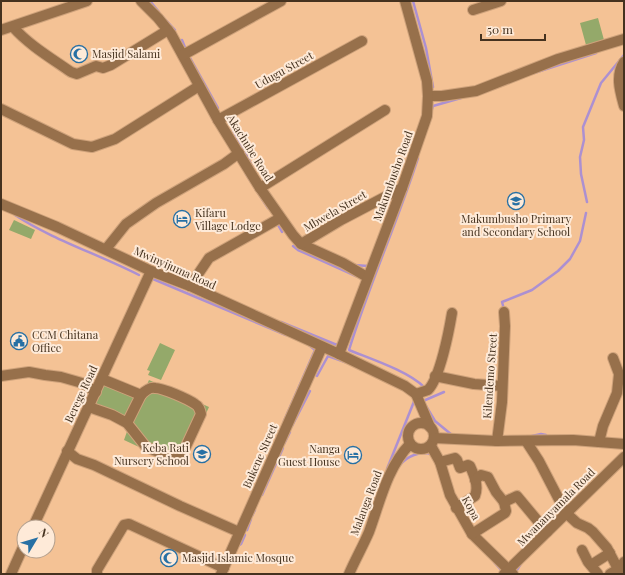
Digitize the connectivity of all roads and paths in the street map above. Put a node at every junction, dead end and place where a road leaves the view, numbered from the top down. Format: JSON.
{"nodes":[{"id":1,"x":87,"y":1,"type":"edge"},
{"id":2,"x":141,"y":1,"type":"edge"},
{"id":3,"x":281,"y":1,"type":"edge"},
{"id":4,"x":405,"y":1,"type":"edge"},
{"id":5,"x":501,"y":1,"type":"edge"},
{"id":6,"x":473,"y":10,"type":"dead end"},
{"id":7,"x":13,"y":27,"type":"junction"},
{"id":8,"x":1,"y":30,"type":"edge"},
{"id":9,"x":168,"y":30,"type":"junction"},
{"id":10,"x":624,"y":39,"type":"edge"},
{"id":11,"x":362,"y":41,"type":"dead end"},
{"id":12,"x":182,"y":55,"type":"junction"},
{"id":13,"x":624,"y":62,"type":"edge"},
{"id":14,"x":199,"y":86,"type":"junction"},
{"id":15,"x":428,"y":96,"type":"junction"},
{"id":16,"x":624,"y":106,"type":"edge"},
{"id":17,"x":1,"y":109,"type":"edge"},
{"id":18,"x":385,"y":110,"type":"dead end"},
{"id":19,"x":218,"y":120,"type":"junction"},
{"id":20,"x":239,"y":153,"type":"junction"},
{"id":21,"x":260,"y":188,"type":"junction"},
{"id":22,"x":402,"y":188,"type":"junction"},
{"id":23,"x":1,"y":204,"type":"edge"},
{"id":24,"x":280,"y":218,"type":"junction"},
{"id":25,"x":301,"y":244,"type":"junction"},
{"id":26,"x":106,"y":249,"type":"junction"},
{"id":27,"x":151,"y":271,"type":"junction"},
{"id":28,"x":367,"y":277,"type":"junction"},
{"id":29,"x":190,"y":286,"type":"junction"},
{"id":30,"x":504,"y":312,"type":"dead end"},
{"id":31,"x":452,"y":313,"type":"dead end"},
{"id":32,"x":322,"y":347,"type":"junction"},
{"id":33,"x":339,"y":354,"type":"junction"},
{"id":34,"x":613,"y":358,"type":"dead end"},
{"id":35,"x":1,"y":376,"type":"edge"},
{"id":36,"x":435,"y":376,"type":"junction"},
{"id":37,"x":102,"y":380,"type":"junction"},
{"id":38,"x":502,"y":386,"type":"junction"},
{"id":39,"x":96,"y":392,"type":"junction"},
{"id":40,"x":141,"y":395,"type":"junction"},
{"id":41,"x":417,"y":398,"type":"junction"},
{"id":42,"x":89,"y":407,"type":"junction"},
{"id":43,"x":127,"y":423,"type":"junction"},
{"id":44,"x":417,"y":424,"type":"junction"},
{"id":45,"x":430,"y":427,"type":"junction"},
{"id":46,"x":497,"y":441,"type":"junction"},
{"id":47,"x":526,"y":441,"type":"junction"},
{"id":48,"x":432,"y":442,"type":"junction"},
{"id":49,"x":599,"y":442,"type":"junction"},
{"id":50,"x":410,"y":444,"type":"junction"},
{"id":51,"x":624,"y":444,"type":"edge"},
{"id":52,"x":67,"y":451,"type":"junction"},
{"id":53,"x":624,"y":458,"type":"edge"},
{"id":54,"x":440,"y":462,"type":"junction"},
{"id":55,"x":475,"y":480,"type":"junction"},
{"id":56,"x":504,"y":502,"type":"junction"},
{"id":57,"x":456,"y":508,"type":"junction"},
{"id":58,"x":566,"y":513,"type":"junction"},
{"id":59,"x":36,"y":519,"type":"edge"},
{"id":60,"x":239,"y":532,"type":"junction"},
{"id":61,"x":547,"y":532,"type":"junction"},
{"id":62,"x":472,"y":534,"type":"junction"},
{"id":63,"x":582,"y":550,"type":"dead end"},
{"id":64,"x":610,"y":553,"type":"junction"},
{"id":65,"x":18,"y":559,"type":"edge"},
{"id":66,"x":222,"y":571,"type":"edge"},
{"id":67,"x":593,"y":571,"type":"edge"},
{"id":68,"x":620,"y":571,"type":"edge"},
{"id":69,"x":508,"y":573,"type":"edge"},
{"id":70,"x":11,"y":574,"type":"edge"},
{"id":71,"x":97,"y":574,"type":"edge"},
{"id":72,"x":349,"y":574,"type":"edge"}],
"edges":[{"from":1,"to":7,"type":"street"},
{"from":2,"to":9,"type":"street","name":"Akachube Road"},
{"from":3,"to":12,"type":"street"},
{"from":4,"to":15,"type":"street","name":"Makumbusho Road"},
{"from":5,"to":6,"type":"street"},
{"from":7,"to":8,"type":"street"},
{"from":7,"to":9,"type":"street"},
{"from":9,"to":12,"type":"street","name":"Akachube Road"},
{"from":10,"to":15,"type":"street"},
{"from":11,"to":19,"type":"street","name":"Udugu Street"},
{"from":12,"to":14,"type":"street","name":"Akachube Road"},
{"from":13,"to":16,"type":"street"},
{"from":14,"to":17,"type":"street"},
{"from":14,"to":19,"type":"street","name":"Akachube Road"},
{"from":15,"to":22,"type":"street","name":"Makumbusho Road"},
{"from":18,"to":21,"type":"street"},
{"from":19,"to":20,"type":"street","name":"Akachube Road"},
{"from":20,"to":21,"type":"street","name":"Akachube Road"},
{"from":20,"to":26,"type":"street"},
{"from":21,"to":24,"type":"street","name":"Akachube Road"},
{"from":22,"to":25,"type":"street","name":"Mbwela Street"},
{"from":22,"to":28,"type":"street","name":"Makumbusho Road"},
{"from":23,"to":26,"type":"street","name":"Mwinyijuma Road"},
{"from":24,"to":25,"type":"street","name":"Akachube Road"},
{"from":24,"to":29,"type":"street"},
{"from":25,"to":28,"type":"street","name":"Akachube Road"},
{"from":26,"to":27,"type":"street","name":"Mwinyijuma Road"},
{"from":27,"to":29,"type":"street","name":"Mwinyijuma Road"},
{"from":27,"to":37,"type":"street","name":"Berege Road"},
{"from":28,"to":33,"type":"street","name":"Makumbusho Road"},
{"from":29,"to":32,"type":"street","name":"Mwinyijuma Road"},
{"from":30,"to":38,"type":"street","name":"Kilendemo Street"},
{"from":31,"to":36,"type":"street"},
{"from":32,"to":33,"type":"street","name":"Mwinyijuma Road"},
{"from":32,"to":60,"type":"street","name":"Bukene Street"},
{"from":33,"to":41,"type":"street","name":"Mwinyijuma Road"},
{"from":34,"to":49,"type":"street"},
{"from":35,"to":39,"type":"street"},
{"from":36,"to":38,"type":"street"},
{"from":36,"to":41,"type":"street"},
{"from":37,"to":39,"type":"street","name":"Berege Road"},
{"from":37,"to":40,"type":"street"},
{"from":38,"to":46,"type":"street","name":"Kilendemo Street"},
{"from":39,"to":42,"type":"street","name":"Berege Road"},
{"from":40,"to":43,"type":"street"},
{"from":40,"to":43,"type":"street"},
{"from":41,"to":44,"type":"street"},
{"from":41,"to":45,"type":"street"},
{"from":42,"to":43,"type":"street"},
{"from":42,"to":52,"type":"street","name":"Berege Road"},
{"from":44,"to":45,"type":"street"},
{"from":44,"to":50,"type":"street"},
{"from":45,"to":48,"type":"street"},
{"from":46,"to":47,"type":"street"},
{"from":46,"to":48,"type":"street"},
{"from":47,"to":49,"type":"street"},
{"from":47,"to":58,"type":"street"},
{"from":48,"to":50,"type":"street"},
{"from":48,"to":54,"type":"street","name":"Kopa"},
{"from":49,"to":51,"type":"street"},
{"from":50,"to":72,"type":"street","name":"Malanga Road"},
{"from":52,"to":59,"type":"street","name":"Berege Road"},
{"from":52,"to":60,"type":"street"},
{"from":53,"to":58,"type":"street","name":"Mwananyamala Road"},
{"from":54,"to":55,"type":"street"},
{"from":54,"to":57,"type":"street","name":"Kopa"},
{"from":55,"to":56,"type":"street"},
{"from":55,"to":57,"type":"street"},
{"from":56,"to":61,"type":"street"},
{"from":56,"to":62,"type":"street"},
{"from":57,"to":62,"type":"street","name":"Kopa"},
{"from":58,"to":61,"type":"street","name":"Mwananyamala Road"},
{"from":58,"to":64,"type":"street"},
{"from":60,"to":66,"type":"street","name":"Bukene Street"},
{"from":61,"to":69,"type":"street","name":"Mwananyamala Road"},
{"from":62,"to":69,"type":"street","name":"Kopa"},
{"from":63,"to":67,"type":"street"},
{"from":64,"to":67,"type":"street"},
{"from":64,"to":68,"type":"street"},
{"from":65,"to":70,"type":"street"},
{"from":66,"to":71,"type":"street"}]}
